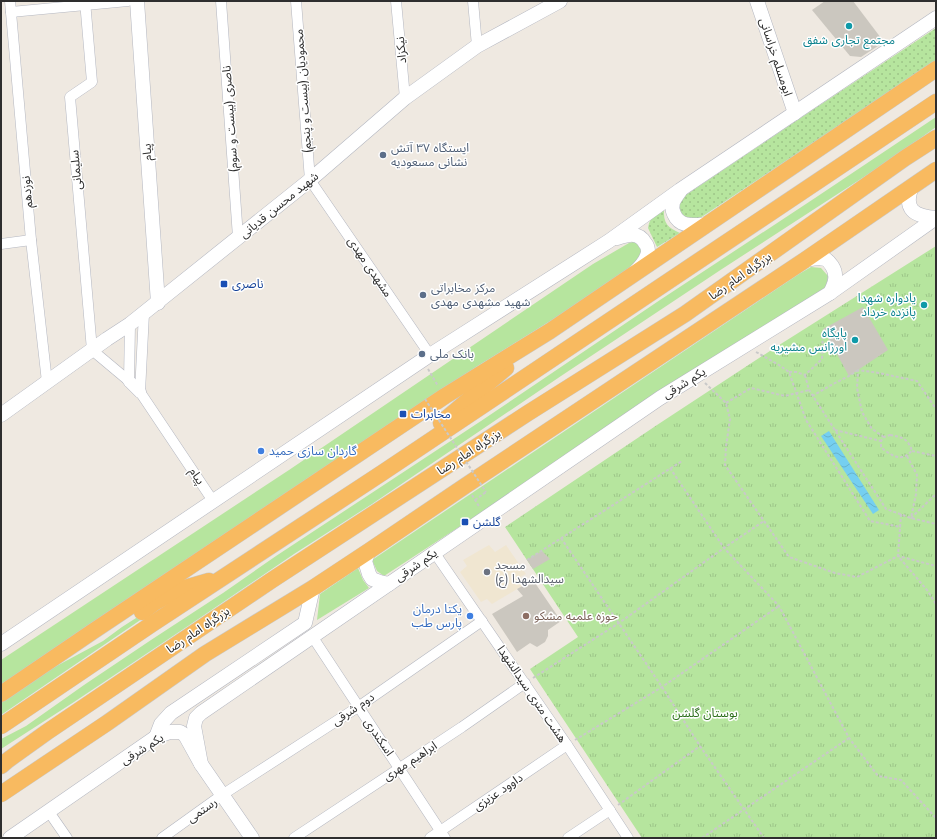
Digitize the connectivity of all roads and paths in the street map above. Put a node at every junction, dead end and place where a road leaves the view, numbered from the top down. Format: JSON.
{"nodes":[{"id":1,"x":10,"y":1,"type":"edge"},
{"id":2,"x":128,"y":1,"type":"edge"},
{"id":3,"x":137,"y":1,"type":"edge"},
{"id":4,"x":221,"y":1,"type":"edge"},
{"id":5,"x":296,"y":1,"type":"edge"},
{"id":6,"x":396,"y":1,"type":"edge"},
{"id":7,"x":473,"y":1,"type":"edge"},
{"id":8,"x":560,"y":1,"type":"edge"},
{"id":9,"x":757,"y":1,"type":"edge"},
{"id":10,"x":86,"y":3,"type":"edge"},
{"id":11,"x":547,"y":5,"type":"edge"},
{"id":12,"x":11,"y":12,"type":"junction"},
{"id":13,"x":936,"y":18,"type":"edge"},
{"id":14,"x":477,"y":46,"type":"junction"},
{"id":15,"x":936,"y":69,"type":"edge"},
{"id":16,"x":405,"y":98,"type":"junction"},
{"id":17,"x":936,"y":102,"type":"edge"},
{"id":18,"x":794,"y":114,"type":"junction"},
{"id":19,"x":936,"y":138,"type":"edge"},
{"id":20,"x":936,"y":170,"type":"edge"},
{"id":21,"x":310,"y":180,"type":"junction"},
{"id":22,"x":912,"y":186,"type":"junction"},
{"id":23,"x":680,"y":190,"type":"junction"},
{"id":24,"x":936,"y":218,"type":"edge"},
{"id":25,"x":707,"y":224,"type":"junction"},
{"id":26,"x":238,"y":237,"type":"junction"},
{"id":27,"x":31,"y":240,"type":"junction"},
{"id":28,"x":608,"y":241,"type":"junction"},
{"id":29,"x":1,"y":244,"type":"edge"},
{"id":30,"x":805,"y":260,"type":"junction"},
{"id":31,"x":634,"y":273,"type":"junction"},
{"id":32,"x":830,"y":293,"type":"junction"},
{"id":33,"x":741,"y":302,"type":"junction"},
{"id":34,"x":158,"y":303,"type":"junction"},
{"id":35,"x":144,"y":313,"type":"junction"},
{"id":36,"x":130,"y":324,"type":"junction"},
{"id":37,"x":823,"y":329,"type":"dead end"},
{"id":38,"x":550,"y":331,"type":"junction"},
{"id":39,"x":745,"y":346,"type":"junction"},
{"id":40,"x":92,"y":350,"type":"junction"},
{"id":41,"x":426,"y":357,"type":"junction"},
{"id":42,"x":858,"y":370,"type":"junction"},
{"id":43,"x":789,"y":372,"type":"junction"},
{"id":44,"x":697,"y":375,"type":"junction"},
{"id":45,"x":805,"y":375,"type":"junction"},
{"id":46,"x":128,"y":381,"type":"junction"},
{"id":47,"x":47,"y":382,"type":"junction"},
{"id":48,"x":440,"y":388,"type":"dead end"},
{"id":49,"x":809,"y":390,"type":"junction"},
{"id":50,"x":140,"y":392,"type":"junction"},
{"id":51,"x":796,"y":393,"type":"junction"},
{"id":52,"x":812,"y":396,"type":"junction"},
{"id":53,"x":425,"y":399,"type":"dead end"},
{"id":54,"x":726,"y":403,"type":"junction"},
{"id":55,"x":936,"y":409,"type":"edge"},
{"id":56,"x":528,"y":413,"type":"junction"},
{"id":57,"x":1,"y":415,"type":"edge"},
{"id":58,"x":835,"y":430,"type":"junction"},
{"id":59,"x":884,"y":437,"type":"junction"},
{"id":60,"x":881,"y":441,"type":"junction"},
{"id":61,"x":912,"y":451,"type":"junction"},
{"id":62,"x":907,"y":456,"type":"junction"},
{"id":63,"x":936,"y":456,"type":"edge"},
{"id":64,"x":682,"y":460,"type":"dead end"},
{"id":65,"x":670,"y":468,"type":"junction"},
{"id":66,"x":382,"y":473,"type":"junction"},
{"id":67,"x":936,"y":494,"type":"edge"},
{"id":68,"x":213,"y":500,"type":"junction"},
{"id":69,"x":474,"y":500,"type":"dead end"},
{"id":70,"x":901,"y":514,"type":"junction"},
{"id":71,"x":911,"y":518,"type":"junction"},
{"id":72,"x":764,"y":521,"type":"junction"},
{"id":73,"x":936,"y":524,"type":"edge"},
{"id":74,"x":900,"y":527,"type":"junction"},
{"id":75,"x":561,"y":538,"type":"junction"},
{"id":76,"x":724,"y":548,"type":"junction"},
{"id":77,"x":369,"y":551,"type":"junction"},
{"id":78,"x":434,"y":552,"type":"junction"},
{"id":79,"x":898,"y":556,"type":"junction"},
{"id":80,"x":527,"y":560,"type":"dead end"},
{"id":81,"x":936,"y":566,"type":"edge"},
{"id":82,"x":226,"y":576,"type":"junction"},
{"id":83,"x":389,"y":584,"type":"junction"},
{"id":84,"x":313,"y":588,"type":"junction"},
{"id":85,"x":936,"y":604,"type":"edge"},
{"id":86,"x":780,"y":606,"type":"junction"},
{"id":87,"x":482,"y":621,"type":"junction"},
{"id":88,"x":619,"y":623,"type":"junction"},
{"id":89,"x":312,"y":636,"type":"junction"},
{"id":90,"x":1,"y":644,"type":"edge"},
{"id":91,"x":47,"y":663,"type":"junction"},
{"id":92,"x":525,"y":683,"type":"junction"},
{"id":93,"x":662,"y":686,"type":"junction"},
{"id":94,"x":1,"y":694,"type":"edge"},
{"id":95,"x":358,"y":707,"type":"junction"},
{"id":96,"x":1,"y":726,"type":"edge"},
{"id":97,"x":47,"y":732,"type":"junction"},
{"id":98,"x":156,"y":737,"type":"junction"},
{"id":99,"x":849,"y":738,"type":"junction"},
{"id":100,"x":567,"y":745,"type":"junction"},
{"id":101,"x":700,"y":746,"type":"junction"},
{"id":102,"x":1,"y":757,"type":"edge"},
{"id":103,"x":201,"y":764,"type":"junction"},
{"id":104,"x":1,"y":766,"type":"edge"},
{"id":105,"x":400,"y":768,"type":"junction"},
{"id":106,"x":1,"y":794,"type":"edge"},
{"id":107,"x":222,"y":795,"type":"junction"},
{"id":108,"x":744,"y":809,"type":"junction"},
{"id":109,"x":610,"y":810,"type":"junction"},
{"id":110,"x":49,"y":812,"type":"junction"},
{"id":111,"x":936,"y":818,"type":"edge"},
{"id":112,"x":443,"y":834,"type":"edge"},
{"id":113,"x":10,"y":838,"type":"edge"},
{"id":114,"x":67,"y":838,"type":"edge"},
{"id":115,"x":162,"y":838,"type":"edge"},
{"id":116,"x":252,"y":838,"type":"edge"},
{"id":117,"x":294,"y":838,"type":"edge"},
{"id":118,"x":430,"y":838,"type":"edge"},
{"id":119,"x":568,"y":838,"type":"edge"},
{"id":120,"x":628,"y":838,"type":"edge"},
{"id":121,"x":702,"y":838,"type":"edge"},
{"id":122,"x":764,"y":838,"type":"edge"}],
"edges":[{"from":1,"to":12,"type":"street","name":"نوزدهم"},
{"from":2,"to":10,"type":"street"},
{"from":3,"to":34,"type":"main road","name":"پیام"},
{"from":4,"to":26,"type":"street","name":"ناصری (بیست و سوم)"},
{"from":5,"to":21,"type":"street","name":"محمودیان (بیست و پنجم)"},
{"from":6,"to":16,"type":"street","name":"نیکزاد"},
{"from":7,"to":14,"type":"street"},
{"from":8,"to":11,"type":"main road","name":"شهید محسن قدیانی"},
{"from":9,"to":18,"type":"main road","name":"ابومسلم خراسانی"},
{"from":10,"to":12,"type":"street"},
{"from":10,"to":40,"type":"street","name":"سلیمانی"},
{"from":11,"to":14,"type":"main road","name":"شهید محسن قدیانی"},
{"from":12,"to":27,"type":"street","name":"نوزدهم"},
{"from":13,"to":18,"type":"main road"},
{"from":14,"to":16,"type":"main road","name":"شهید محسن قدیانی"},
{"from":15,"to":25,"type":"highway"},
{"from":16,"to":21,"type":"main road","name":"شهید محسن قدیانی"},
{"from":17,"to":66,"type":"highway"},
{"from":18,"to":23,"type":"main road"},
{"from":19,"to":56,"type":"highway","name":"بزرگراه امام رضا"},
{"from":20,"to":22,"type":"highway"},
{"from":21,"to":26,"type":"main road","name":"شهید محسن قدیانی"},
{"from":21,"to":41,"type":"street","name":"مشهدی مهدی"},
{"from":22,"to":24,"type":"main road"},
{"from":22,"to":30,"type":"highway"},
{"from":23,"to":25,"type":"main road"},
{"from":23,"to":28,"type":"main road"},
{"from":24,"to":32,"type":"main road","name":"یکم شرقی"},
{"from":25,"to":31,"type":"highway"},
{"from":26,"to":34,"type":"main road","name":"شهید محسن قدیانی"},
{"from":27,"to":29,"type":"street"},
{"from":27,"to":47,"type":"street","name":"نوزدهم"},
{"from":28,"to":31,"type":"main road"},
{"from":28,"to":41,"type":"main road"},
{"from":30,"to":32,"type":"main road"},
{"from":30,"to":33,"type":"highway"},
{"from":31,"to":38,"type":"highway"},
{"from":32,"to":39,"type":"main road","name":"یکم شرقی"},
{"from":33,"to":56,"type":"highway"},
{"from":33,"to":77,"type":"highway"},
{"from":34,"to":35,"type":"main road","name":"شهید محسن قدیانی"},
{"from":35,"to":36,"type":"main road","name":"شهید محسن قدیانی"},
{"from":35,"to":50,"type":"street"},
{"from":36,"to":40,"type":"main road","name":"شهید محسن قدیانی"},
{"from":36,"to":46,"type":"street"},
{"from":37,"to":45,"type":"path"},
{"from":38,"to":66,"type":"highway"},
{"from":38,"to":91,"type":"highway"},
{"from":39,"to":43,"type":"path"},
{"from":39,"to":44,"type":"main road","name":"یکم شرقی"},
{"from":40,"to":46,"type":"street","name":"پیام"},
{"from":40,"to":47,"type":"main road","name":"شهید محسن قدیانی"},
{"from":41,"to":48,"type":"path"},
{"from":41,"to":68,"type":"main road"},
{"from":42,"to":52,"type":"path"},
{"from":42,"to":55,"type":"path"},
{"from":42,"to":59,"type":"path"},
{"from":43,"to":45,"type":"path"},
{"from":43,"to":51,"type":"path"},
{"from":44,"to":54,"type":"path"},
{"from":44,"to":78,"type":"main road","name":"یکم شرقی"},
{"from":45,"to":49,"type":"path"},
{"from":46,"to":50,"type":"street","name":"پیام"},
{"from":47,"to":57,"type":"main road","name":"شهید محسن قدیانی"},
{"from":49,"to":51,"type":"path"},
{"from":49,"to":52,"type":"path"},
{"from":50,"to":68,"type":"street","name":"پیام"},
{"from":51,"to":54,"type":"path"},
{"from":51,"to":74,"type":"path"},
{"from":52,"to":58,"type":"path"},
{"from":53,"to":69,"type":"path","bridge":true},
{"from":54,"to":72,"type":"path"},
{"from":56,"to":97,"type":"highway","name":"بزرگراه امام رضا"},
{"from":58,"to":60,"type":"path"},
{"from":58,"to":70,"type":"path"},
{"from":59,"to":60,"type":"path"},
{"from":59,"to":61,"type":"path"},
{"from":60,"to":62,"type":"path"},
{"from":61,"to":62,"type":"path"},
{"from":61,"to":63,"type":"path"},
{"from":62,"to":71,"type":"path"},
{"from":64,"to":65,"type":"path"},
{"from":65,"to":75,"type":"path"},
{"from":65,"to":76,"type":"path"},
{"from":66,"to":82,"type":"highway"},
{"from":67,"to":71,"type":"path"},
{"from":68,"to":90,"type":"main road"},
{"from":70,"to":71,"type":"path"},
{"from":70,"to":74,"type":"path"},
{"from":71,"to":73,"type":"path"},
{"from":72,"to":76,"type":"path"},
{"from":72,"to":79,"type":"path"},
{"from":74,"to":79,"type":"path"},
{"from":75,"to":80,"type":"path"},
{"from":75,"to":88,"type":"path"},
{"from":76,"to":86,"type":"path"},
{"from":76,"to":88,"type":"path"},
{"from":77,"to":83,"type":"main road"},
{"from":77,"to":84,"type":"highway"},
{"from":78,"to":83,"type":"main road","name":"یکم شرقی"},
{"from":78,"to":87,"type":"street","name":"هشت متری سیدالشهدا"},
{"from":79,"to":81,"type":"path"},
{"from":79,"to":85,"type":"path"},
{"from":82,"to":91,"type":"highway"},
{"from":82,"to":96,"type":"highway"},
{"from":83,"to":89,"type":"main road","name":"یکم شرقی"},
{"from":84,"to":98,"type":"main road"},
{"from":84,"to":106,"type":"highway"},
{"from":86,"to":93,"type":"path"},
{"from":86,"to":99,"type":"path"},
{"from":87,"to":92,"type":"street","name":"هشت متری سیدالشهدا"},
{"from":87,"to":95,"type":"street","name":"دوم شرقی"},
{"from":88,"to":92,"type":"path"},
{"from":88,"to":93,"type":"path"},
{"from":89,"to":95,"type":"street","name":"اسکندری"},
{"from":89,"to":103,"type":"main road","name":"یکم شرقی"},
{"from":91,"to":94,"type":"highway"},
{"from":92,"to":100,"type":"street","name":"هشت متری سیدالشهدا"},
{"from":92,"to":105,"type":"street","name":"ابراهیم مهری"},
{"from":93,"to":100,"type":"path"},
{"from":93,"to":101,"type":"path"},
{"from":95,"to":105,"type":"street","name":"اسکندری"},
{"from":95,"to":107,"type":"street","name":"دوم شرقی"},
{"from":97,"to":102,"type":"highway"},
{"from":97,"to":104,"type":"highway","name":"بزرگراه امام رضا"},
{"from":98,"to":103,"type":"main road","name":"یکم شرقی"},
{"from":98,"to":110,"type":"main road","name":"یکم شرقی"},
{"from":99,"to":108,"type":"path"},
{"from":99,"to":111,"type":"path"},
{"from":100,"to":109,"type":"street","name":"هشت متری سیدالشهدا"},
{"from":100,"to":112,"type":"street","name":"داوود عزیزی"},
{"from":101,"to":108,"type":"path"},
{"from":101,"to":109,"type":"path"},
{"from":103,"to":107,"type":"main road"},
{"from":105,"to":112,"type":"street","name":"اسکندری"},
{"from":105,"to":117,"type":"street","name":"ابراهیم مهری"},
{"from":107,"to":115,"type":"street","name":"رستمی"},
{"from":107,"to":116,"type":"main road"},
{"from":108,"to":121,"type":"path"},
{"from":108,"to":122,"type":"path"},
{"from":109,"to":119,"type":"street"},
{"from":109,"to":120,"type":"street","name":"هشت متری سیدالشهدا"},
{"from":110,"to":113,"type":"main road","name":"یکم شرقی"},
{"from":110,"to":114,"type":"street"},
{"from":112,"to":118,"type":"street","name":"داوود عزیزی"}]}
